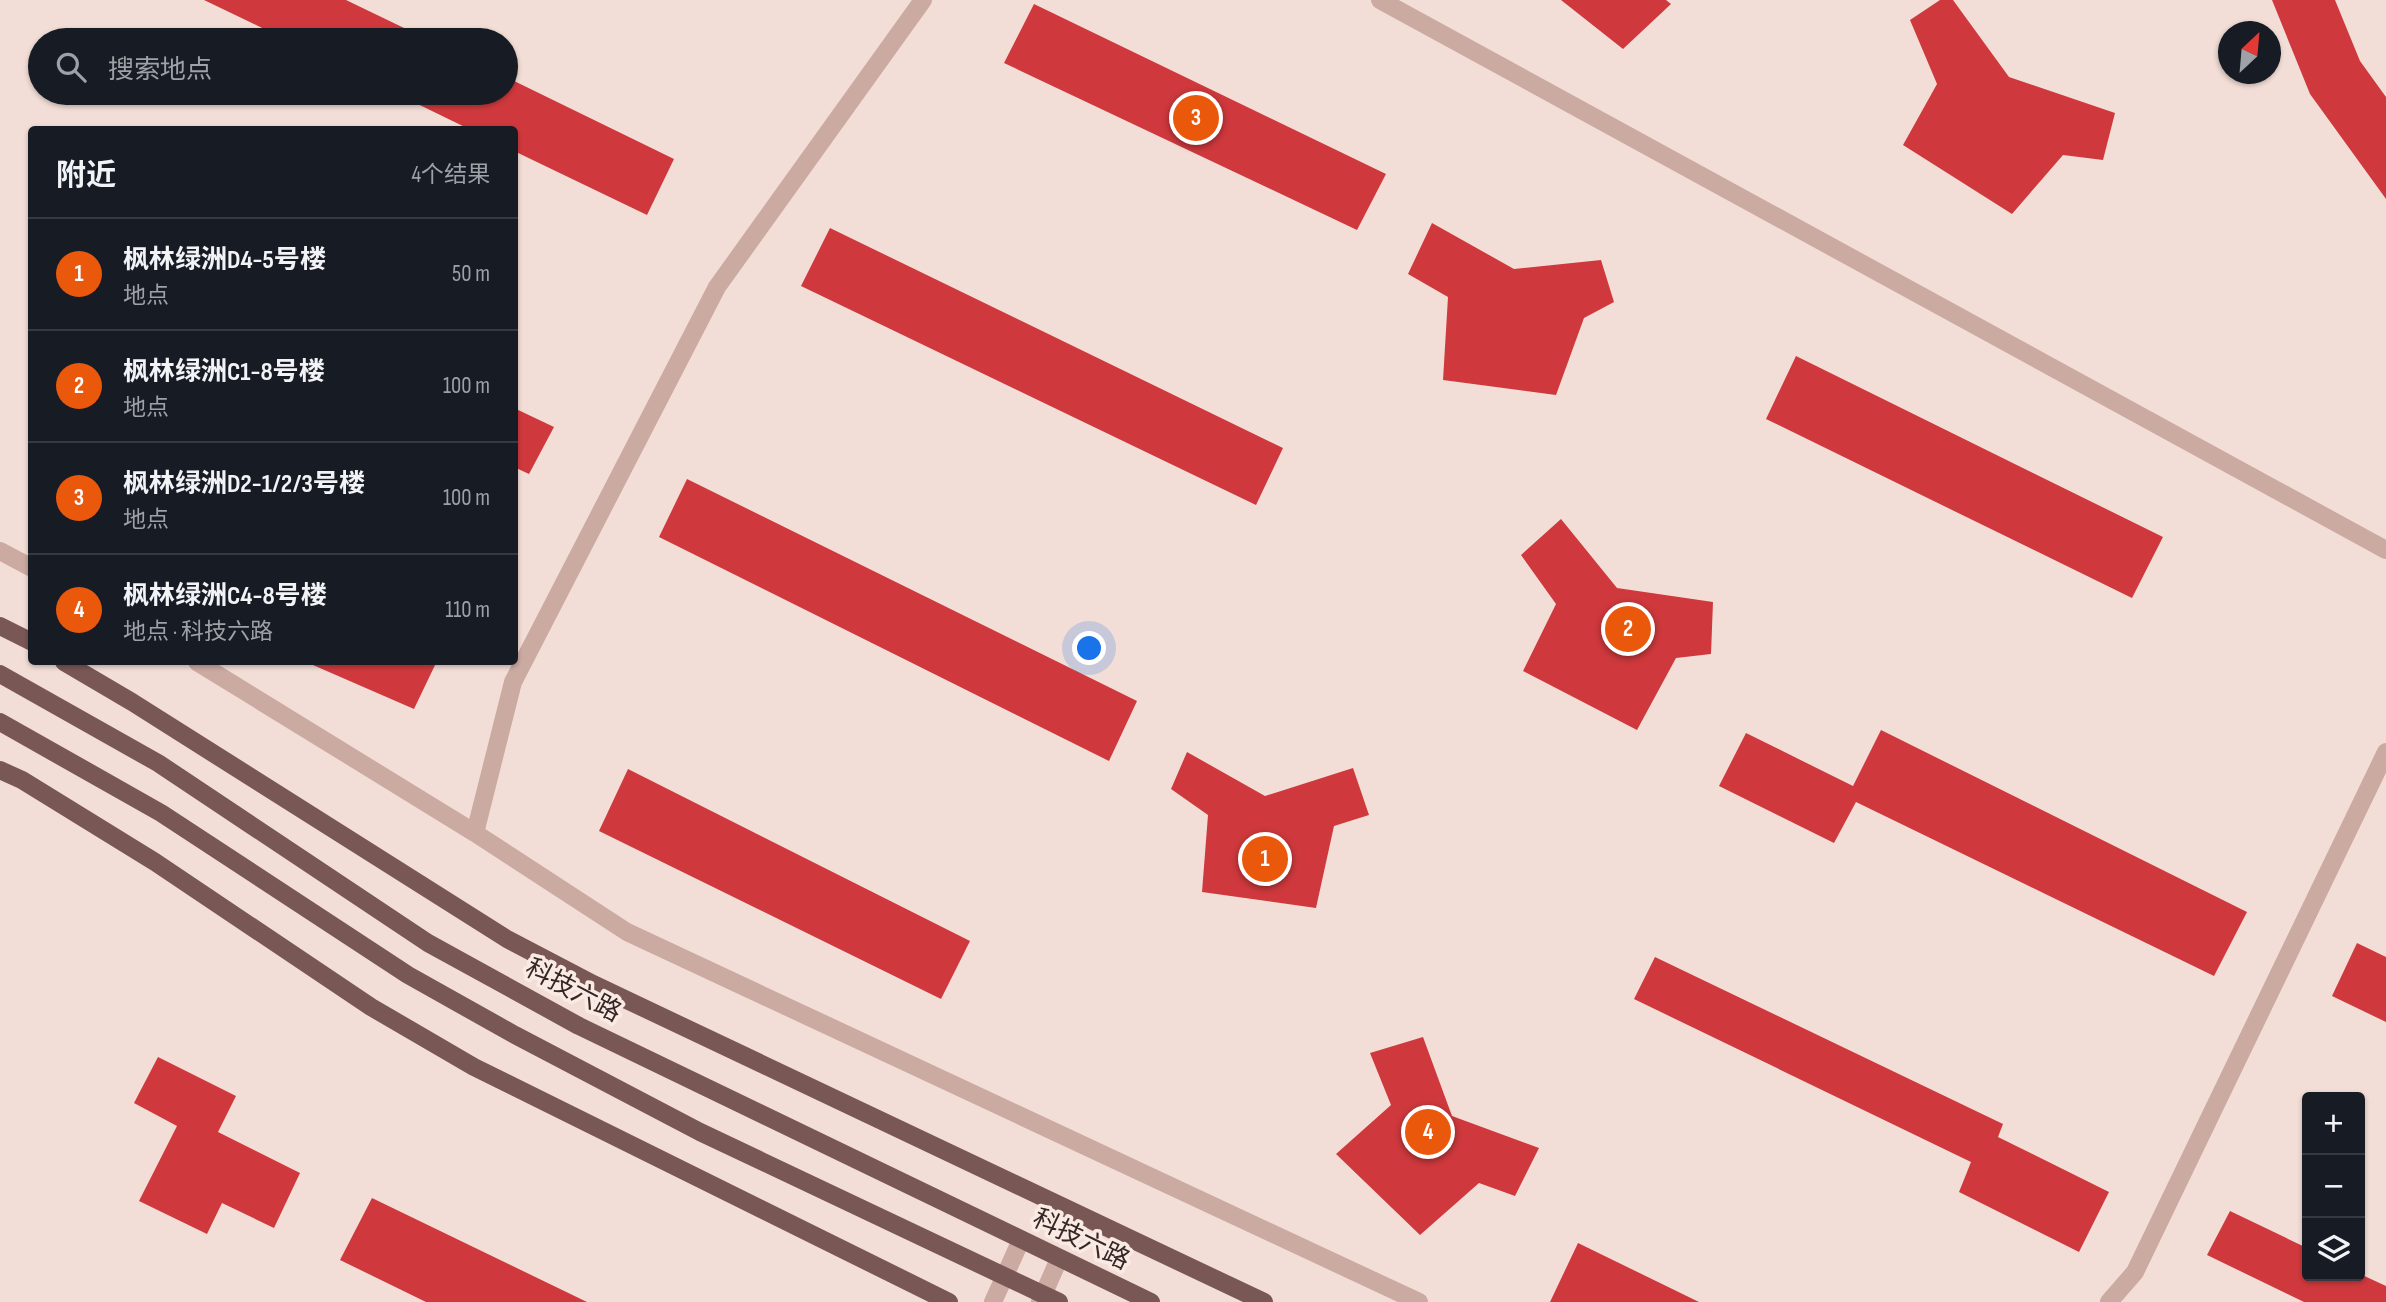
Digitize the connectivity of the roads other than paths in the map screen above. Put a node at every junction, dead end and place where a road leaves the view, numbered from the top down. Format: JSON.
{"nodes":[{"id":1,"x":923,"y":0,"type":"edge"},
{"id":2,"x":1380,"y":0,"type":"edge"},
{"id":3,"x":2386,"y":550,"type":"edge"},
{"id":4,"x":0,"y":551,"type":"edge"},
{"id":5,"x":28,"y":566,"type":"edge"},
{"id":6,"x":0,"y":626,"type":"edge"},
{"id":7,"x":28,"y":640,"type":"edge"},
{"id":8,"x":69,"y":665,"type":"edge"},
{"id":9,"x":202,"y":665,"type":"edge"},
{"id":10,"x":0,"y":674,"type":"edge"},
{"id":11,"x":0,"y":722,"type":"edge"},
{"id":12,"x":2386,"y":752,"type":"edge"},
{"id":13,"x":0,"y":769,"type":"edge"},
{"id":14,"x":475,"y":834,"type":"junction"},
{"id":15,"x":1021,"y":1240,"type":"junction"},
{"id":16,"x":1059,"y":1259,"type":"junction"},
{"id":17,"x":1005,"y":1275,"type":"junction"},
{"id":18,"x":1047,"y":1299,"type":"edge"},
{"id":19,"x":949,"y":1302,"type":"edge"},
{"id":20,"x":993,"y":1302,"type":"edge"},
{"id":21,"x":1151,"y":1302,"type":"edge"},
{"id":22,"x":1264,"y":1302,"type":"edge"},
{"id":23,"x":1419,"y":1302,"type":"edge"},
{"id":24,"x":2109,"y":1302,"type":"edge"}],
"edges":[{"from":1,"to":14,"type":"street"},
{"from":2,"to":3,"type":"street"},
{"from":4,"to":5,"type":"street"},
{"from":6,"to":7,"type":"main road"},
{"from":8,"to":22,"type":"main road"},
{"from":9,"to":14,"type":"street"},
{"from":10,"to":15,"type":"main road","name":"科技六路"},
{"from":11,"to":17,"type":"main road"},
{"from":12,"to":24,"type":"street"},
{"from":13,"to":19,"type":"main road"},
{"from":14,"to":23,"type":"street"},
{"from":15,"to":16,"type":"main road","name":"科技六路"},
{"from":15,"to":17,"type":"street"},
{"from":16,"to":18,"type":"street"},
{"from":16,"to":21,"type":"main road","name":"科技六路"},
{"from":17,"to":18,"type":"main road"},
{"from":17,"to":20,"type":"street"}]}
